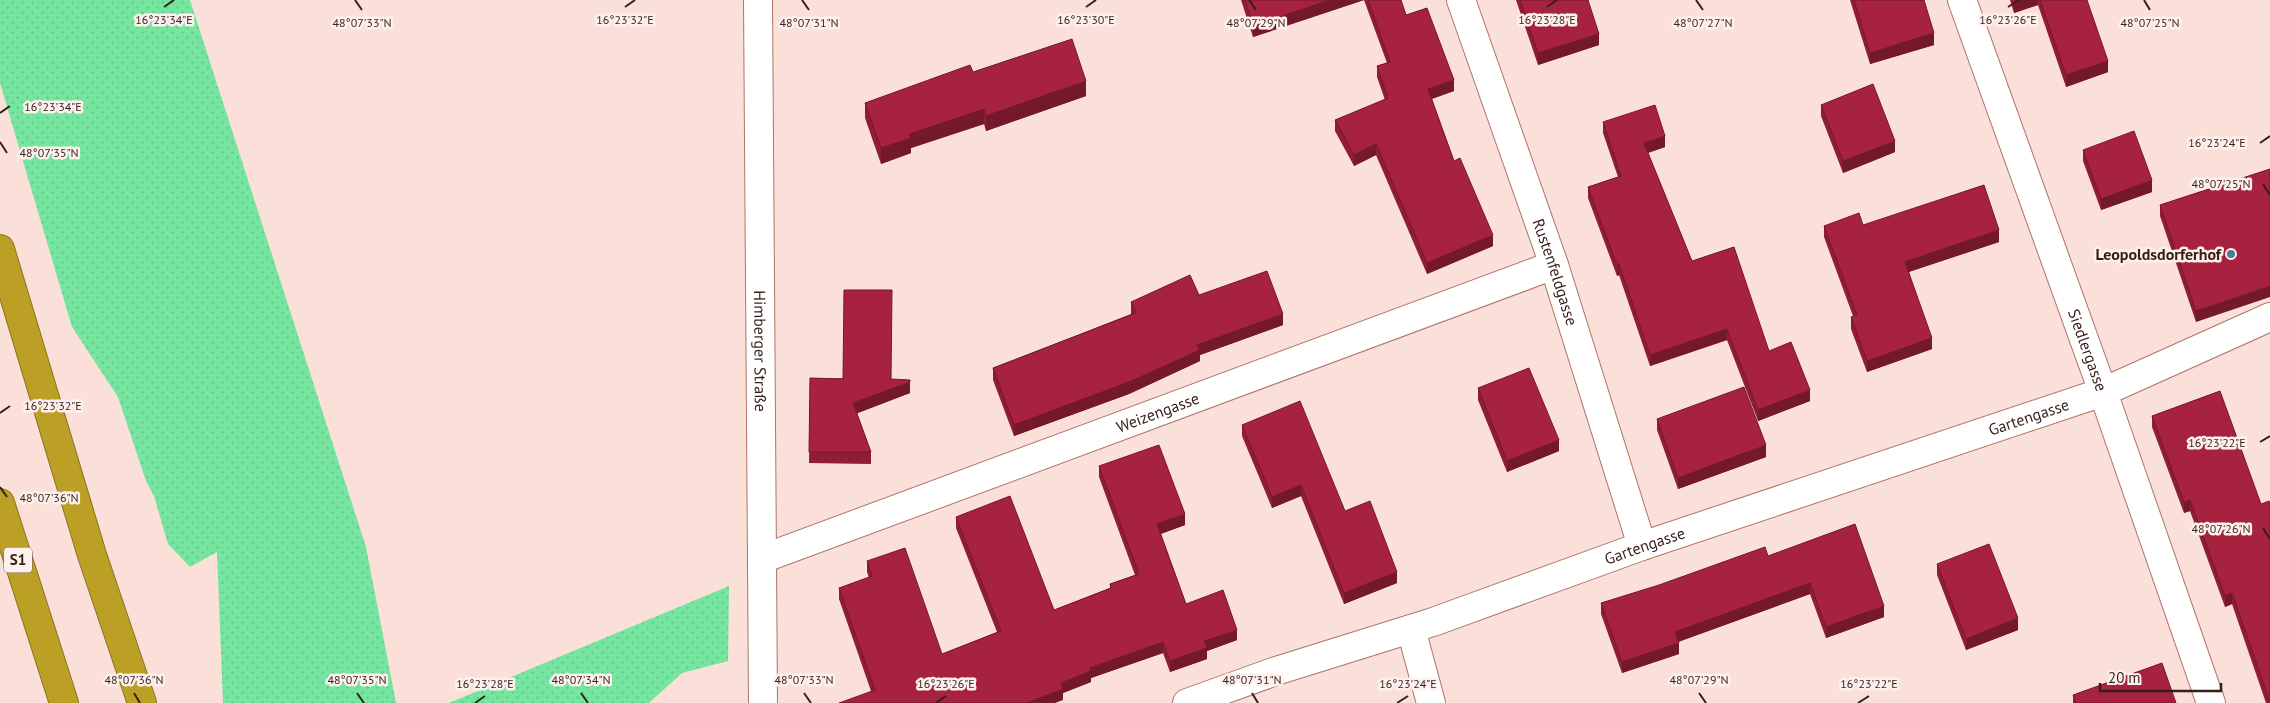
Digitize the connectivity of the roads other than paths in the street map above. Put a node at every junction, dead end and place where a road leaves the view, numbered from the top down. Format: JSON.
{"nodes":[{"id":1,"x":758,"y":0,"type":"edge"},
{"id":2,"x":1461,"y":0,"type":"edge"},
{"id":3,"x":1962,"y":0,"type":"edge"},
{"id":4,"x":0,"y":249,"type":"edge"},
{"id":5,"x":1554,"y":265,"type":"junction"},
{"id":6,"x":2270,"y":317,"type":"edge"},
{"id":7,"x":2103,"y":392,"type":"junction"},
{"id":8,"x":0,"y":503,"type":"edge"},
{"id":9,"x":1642,"y":546,"type":"junction"},
{"id":10,"x":762,"y":559,"type":"junction"},
{"id":11,"x":1412,"y":629,"type":"junction"},
{"id":12,"x":64,"y":703,"type":"edge"},
{"id":13,"x":142,"y":703,"type":"edge"},
{"id":14,"x":763,"y":703,"type":"edge"},
{"id":15,"x":1187,"y":703,"type":"edge"},
{"id":16,"x":1431,"y":703,"type":"edge"},
{"id":17,"x":2211,"y":703,"type":"edge"}],
"edges":[{"from":1,"to":10,"type":"street","name":"Himberger Straße"},
{"from":2,"to":5,"type":"street","name":"Rustenfeldgasse"},
{"from":3,"to":7,"type":"street","name":"Siedlergasse"},
{"from":4,"to":13,"type":"highway"},
{"from":5,"to":9,"type":"street","name":"Rustenfeldgasse"},
{"from":5,"to":10,"type":"street","name":"Weizengasse"},
{"from":6,"to":7,"type":"street","name":"Gartengasse"},
{"from":7,"to":9,"type":"street","name":"Gartengasse"},
{"from":7,"to":17,"type":"street","name":"Siedlergasse"},
{"from":8,"to":12,"type":"highway","number":"S1"},
{"from":9,"to":11,"type":"street","name":"Gartengasse"},
{"from":10,"to":14,"type":"street","name":"Himberger Straße"},
{"from":11,"to":15,"type":"street","name":"Gartengasse"},
{"from":11,"to":16,"type":"street"}]}
